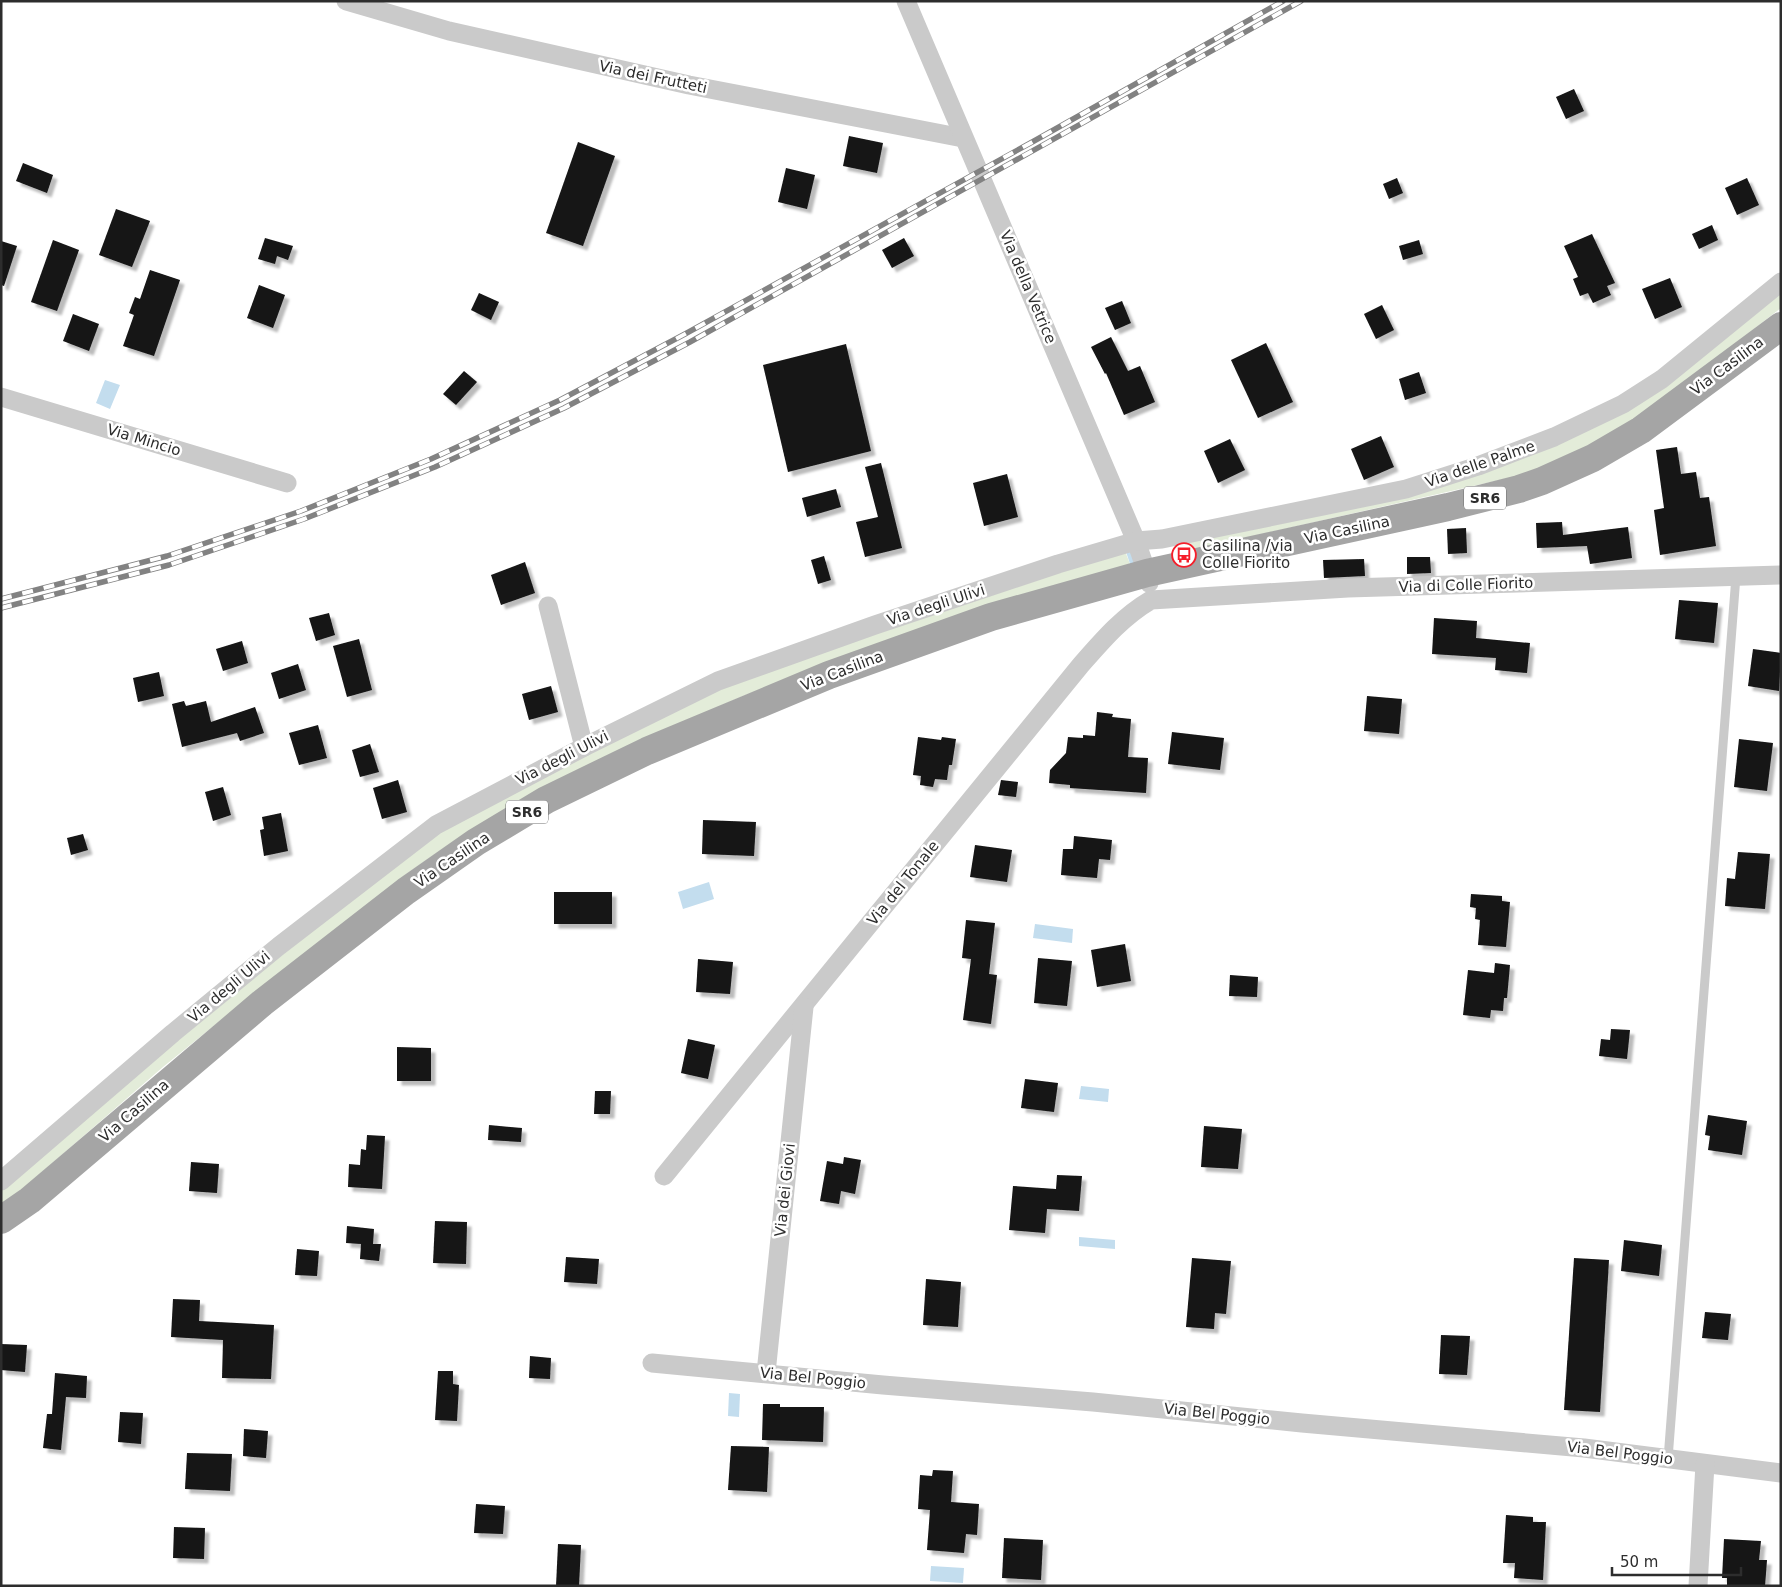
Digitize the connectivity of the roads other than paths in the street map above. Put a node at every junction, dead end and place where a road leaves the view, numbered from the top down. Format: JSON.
{"nodes":[{"id":1,"x":346,"y":1,"type":"edge"},
{"id":2,"x":906,"y":1,"type":"edge"},
{"id":3,"x":963,"y":138,"type":"junction"},
{"id":4,"x":1781,"y":282,"type":"edge"},
{"id":5,"x":1781,"y":326,"type":"edge"},
{"id":6,"x":1,"y":397,"type":"edge"},
{"id":7,"x":287,"y":483,"type":"dead end"},
{"id":8,"x":1136,"y":541,"type":"junction"},
{"id":9,"x":1781,"y":575,"type":"edge"},
{"id":10,"x":1736,"y":576,"type":"junction"},
{"id":11,"x":1149,"y":586,"type":"junction"},
{"id":12,"x":548,"y":606,"type":"dead end"},
{"id":13,"x":584,"y":746,"type":"junction"},
{"id":14,"x":804,"y":1007,"type":"junction"},
{"id":15,"x":664,"y":1176,"type":"dead end"},
{"id":16,"x":1,"y":1181,"type":"edge"},
{"id":17,"x":1,"y":1220,"type":"edge"},
{"id":18,"x":652,"y":1363,"type":"dead end"},
{"id":19,"x":766,"y":1373,"type":"junction"},
{"id":20,"x":1668,"y":1460,"type":"junction"},
{"id":21,"x":1705,"y":1464,"type":"junction"},
{"id":22,"x":1781,"y":1473,"type":"edge"},
{"id":23,"x":1698,"y":1586,"type":"edge"}],
"edges":[{"from":1,"to":3,"type":"street","name":"Via dei Frutteti"},
{"from":2,"to":3,"type":"street","name":"Via della Vetrice"},
{"from":3,"to":8,"type":"street","name":"Via della Vetrice"},
{"from":4,"to":8,"type":"street","name":"Via delle Palme"},
{"from":5,"to":11,"type":"main road","name":"Via Casilina","number":"SR6"},
{"from":6,"to":7,"type":"street","name":"Via Mincio"},
{"from":8,"to":11,"type":"street","name":"Via della Vetrice"},
{"from":8,"to":13,"type":"street","name":"Via degli Ulivi"},
{"from":9,"to":10,"type":"street","name":"Via di Colle Fiorito"},
{"from":10,"to":11,"type":"street","name":"Via di Colle Fiorito"},
{"from":10,"to":20,"type":"lane"},
{"from":11,"to":14,"type":"street","name":"Via del Tonale"},
{"from":11,"to":17,"type":"main road","name":"Via Casilina","number":"SR6"},
{"from":12,"to":13,"type":"street"},
{"from":13,"to":16,"type":"street","name":"Via degli Ulivi"},
{"from":14,"to":15,"type":"street","name":"Via del Tonale"},
{"from":14,"to":19,"type":"street","name":"Via dei Giovi"},
{"from":18,"to":19,"type":"street","name":"Via Bel Poggio"},
{"from":19,"to":20,"type":"street","name":"Via Bel Poggio"},
{"from":20,"to":21,"type":"street","name":"Via Bel Poggio"},
{"from":21,"to":22,"type":"street","name":"Via Bel Poggio"},
{"from":21,"to":23,"type":"street"}]}
